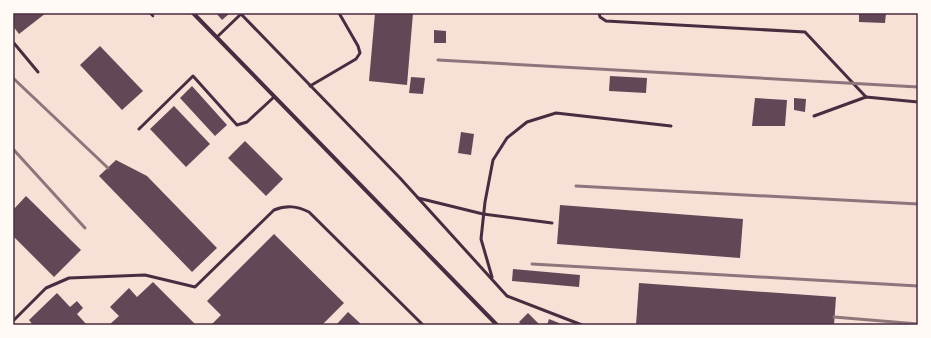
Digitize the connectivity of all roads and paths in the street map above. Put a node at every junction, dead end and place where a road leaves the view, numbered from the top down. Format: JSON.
{"nodes":[{"id":1,"x":150,"y":13,"type":"edge"},
{"id":2,"x":193,"y":13,"type":"edge"},
{"id":3,"x":339,"y":13,"type":"edge"},
{"id":4,"x":599,"y":13,"type":"edge"},
{"id":5,"x":241,"y":14,"type":"edge"},
{"id":6,"x":153,"y":16,"type":"dead end"},
{"id":7,"x":217,"y":37,"type":"junction"},
{"id":8,"x":13,"y":42,"type":"edge"},
{"id":9,"x":38,"y":72,"type":"dead end"},
{"id":10,"x":310,"y":86,"type":"junction"},
{"id":11,"x":274,"y":97,"type":"junction"},
{"id":12,"x":866,"y":97,"type":"junction"},
{"id":13,"x":918,"y":102,"type":"edge"},
{"id":14,"x":814,"y":116,"type":"dead end"},
{"id":15,"x":671,"y":126,"type":"dead end"},
{"id":16,"x":139,"y":129,"type":"dead end"},
{"id":17,"x":418,"y":198,"type":"junction"},
{"id":18,"x":483,"y":214,"type":"junction"},
{"id":19,"x":552,"y":223,"type":"dead end"},
{"id":20,"x":492,"y":279,"type":"junction"},
{"id":21,"x":13,"y":321,"type":"edge"},
{"id":22,"x":423,"y":325,"type":"edge"},
{"id":23,"x":497,"y":325,"type":"edge"},
{"id":24,"x":582,"y":325,"type":"edge"}],
"edges":[{"from":1,"to":6,"type":"path"},
{"from":2,"to":7,"type":"street"},
{"from":3,"to":10,"type":"lane"},
{"from":4,"to":12,"type":"lane"},
{"from":5,"to":7,"type":"lane"},
{"from":5,"to":10,"type":"lane"},
{"from":7,"to":11,"type":"street"},
{"from":8,"to":9,"type":"lane"},
{"from":10,"to":17,"type":"lane"},
{"from":11,"to":16,"type":"lane"},
{"from":11,"to":23,"type":"street"},
{"from":12,"to":13,"type":"lane"},
{"from":12,"to":14,"type":"lane"},
{"from":15,"to":18,"type":"lane"},
{"from":17,"to":18,"type":"lane"},
{"from":17,"to":20,"type":"lane"},
{"from":18,"to":19,"type":"lane"},
{"from":18,"to":20,"type":"lane"},
{"from":20,"to":24,"type":"lane"},
{"from":21,"to":22,"type":"lane"}]}
